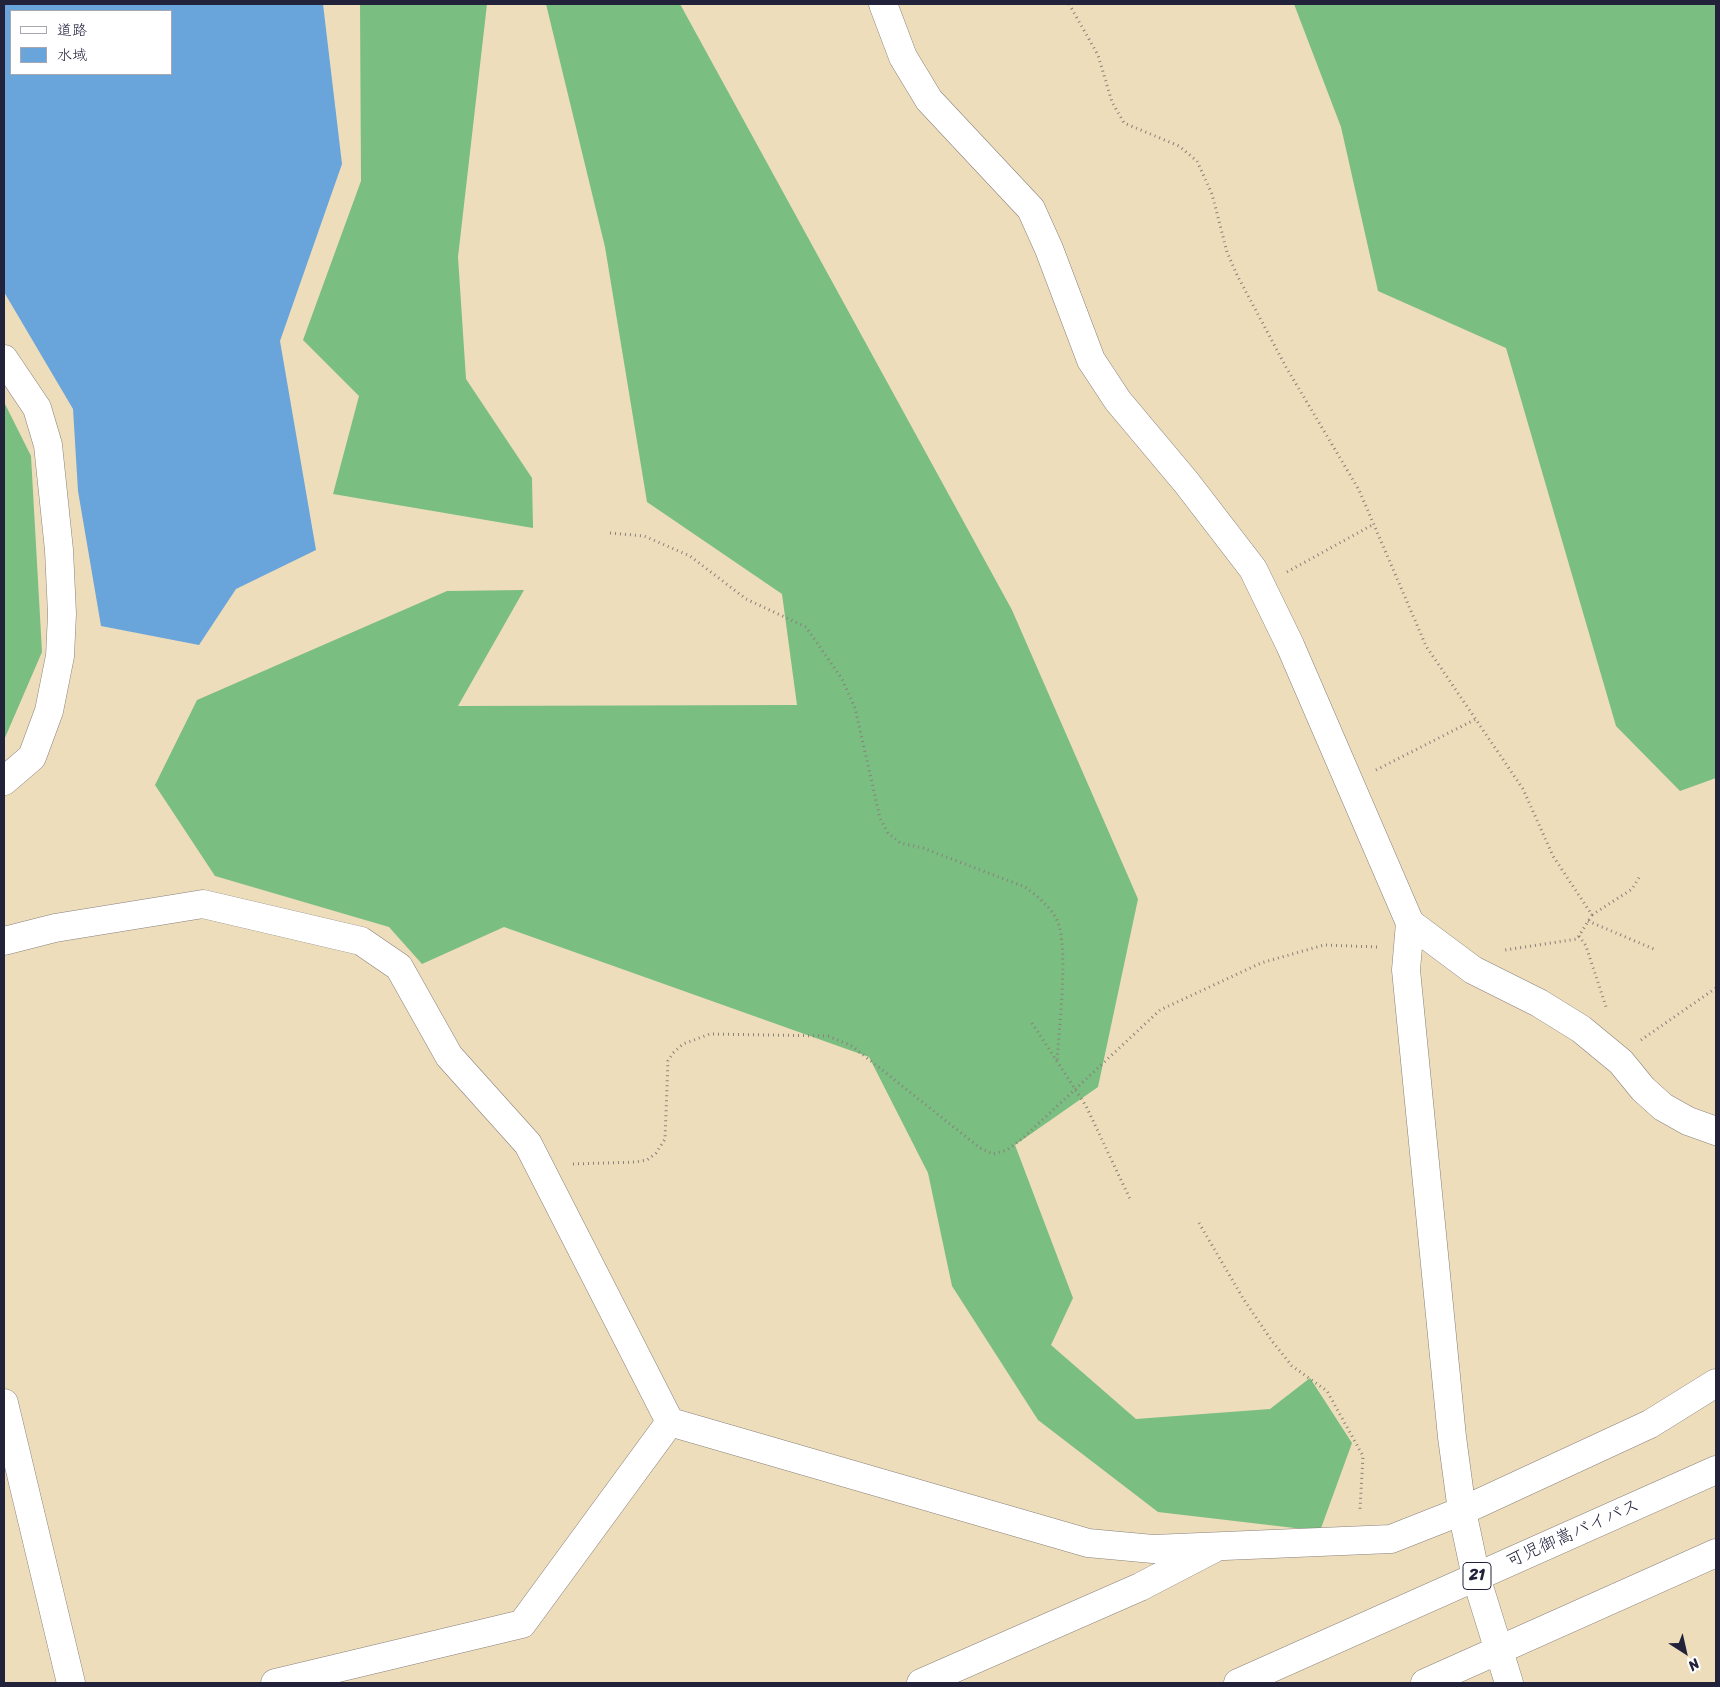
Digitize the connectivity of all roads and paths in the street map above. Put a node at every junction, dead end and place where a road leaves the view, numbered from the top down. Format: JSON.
{"nodes":[{"id":1,"x":883,"y":4,"type":"edge"},
{"id":2,"x":1069,"y":4,"type":"edge"},
{"id":3,"x":4,"y":359,"type":"edge"},
{"id":4,"x":1374,"y":524,"type":"junction"},
{"id":5,"x":610,"y":534,"type":"dead end"},
{"id":6,"x":1261,"y":586,"type":"junction"},
{"id":7,"x":1476,"y":719,"type":"junction"},
{"id":8,"x":4,"y":780,"type":"edge"},
{"id":9,"x":1350,"y":783,"type":"junction"},
{"id":10,"x":1640,"y":876,"type":"dead end"},
{"id":11,"x":1592,"y":915,"type":"junction"},
{"id":12,"x":1588,"y":921,"type":"junction"},
{"id":13,"x":1409,"y":936,"type":"junction"},
{"id":14,"x":1579,"y":936,"type":"junction"},
{"id":15,"x":4,"y":941,"type":"edge"},
{"id":16,"x":1656,"y":950,"type":"dead end"},
{"id":17,"x":1461,"y":961,"type":"junction"},
{"id":18,"x":1716,"y":988,"type":"edge"},
{"id":19,"x":1032,"y":1024,"type":"dead end"},
{"id":20,"x":1616,"y":1057,"type":"junction"},
{"id":21,"x":1057,"y":1061,"type":"junction"},
{"id":22,"x":1076,"y":1088,"type":"junction"},
{"id":23,"x":1716,"y":1131,"type":"edge"},
{"id":24,"x":547,"y":1177,"type":"junction"},
{"id":25,"x":1130,"y":1199,"type":"dead end"},
{"id":26,"x":1198,"y":1223,"type":"dead end"},
{"id":27,"x":1716,"y":1383,"type":"edge"},
{"id":28,"x":4,"y":1403,"type":"edge"},
{"id":29,"x":670,"y":1422,"type":"junction"},
{"id":30,"x":1716,"y":1470,"type":"edge"},
{"id":31,"x":1462,"y":1511,"type":"junction"},
{"id":32,"x":1357,"y":1540,"type":"junction"},
{"id":33,"x":1219,"y":1546,"type":"junction"},
{"id":34,"x":1716,"y":1553,"type":"edge"},
{"id":35,"x":1476,"y":1577,"type":"junction"},
{"id":36,"x":1498,"y":1650,"type":"junction"},
{"id":37,"x":71,"y":1683,"type":"edge"},
{"id":38,"x":275,"y":1683,"type":"edge"},
{"id":39,"x":921,"y":1683,"type":"edge"},
{"id":40,"x":1238,"y":1683,"type":"edge"},
{"id":41,"x":1425,"y":1683,"type":"edge"},
{"id":42,"x":1509,"y":1683,"type":"edge"}],
"edges":[{"from":1,"to":6,"type":"main road"},
{"from":2,"to":4,"type":"path"},
{"from":3,"to":8,"type":"main road"},
{"from":4,"to":6,"type":"path"},
{"from":4,"to":7,"type":"path"},
{"from":5,"to":21,"type":"path"},
{"from":6,"to":9,"type":"main road"},
{"from":7,"to":9,"type":"path"},
{"from":7,"to":11,"type":"path"},
{"from":9,"to":13,"type":"main road"},
{"from":10,"to":11,"type":"path"},
{"from":11,"to":12,"type":"path"},
{"from":12,"to":14,"type":"path"},
{"from":12,"to":16,"type":"path"},
{"from":13,"to":17,"type":"main road"},
{"from":13,"to":22,"type":"path"},
{"from":13,"to":31,"type":"main road"},
{"from":14,"to":17,"type":"path"},
{"from":14,"to":20,"type":"path"},
{"from":15,"to":24,"type":"main road"},
{"from":17,"to":20,"type":"main road"},
{"from":18,"to":20,"type":"path"},
{"from":19,"to":21,"type":"path"},
{"from":20,"to":23,"type":"main road"},
{"from":21,"to":22,"type":"path"},
{"from":22,"to":24,"type":"path"},
{"from":22,"to":25,"type":"path"},
{"from":24,"to":29,"type":"main road"},
{"from":26,"to":32,"type":"path"},
{"from":27,"to":31,"type":"main road"},
{"from":28,"to":37,"type":"main road"},
{"from":29,"to":33,"type":"main road"},
{"from":29,"to":38,"type":"main road"},
{"from":30,"to":35,"type":"main road","name":"可児御嵩バイパス","number":"21"},
{"from":31,"to":32,"type":"main road"},
{"from":31,"to":35,"type":"main road"},
{"from":32,"to":33,"type":"main road"},
{"from":33,"to":39,"type":"main road"},
{"from":34,"to":36,"type":"main road"},
{"from":35,"to":36,"type":"main road"},
{"from":35,"to":40,"type":"main road","name":"可児御嵩バイパス","number":"21"},
{"from":36,"to":41,"type":"main road"},
{"from":36,"to":42,"type":"main road"}]}
